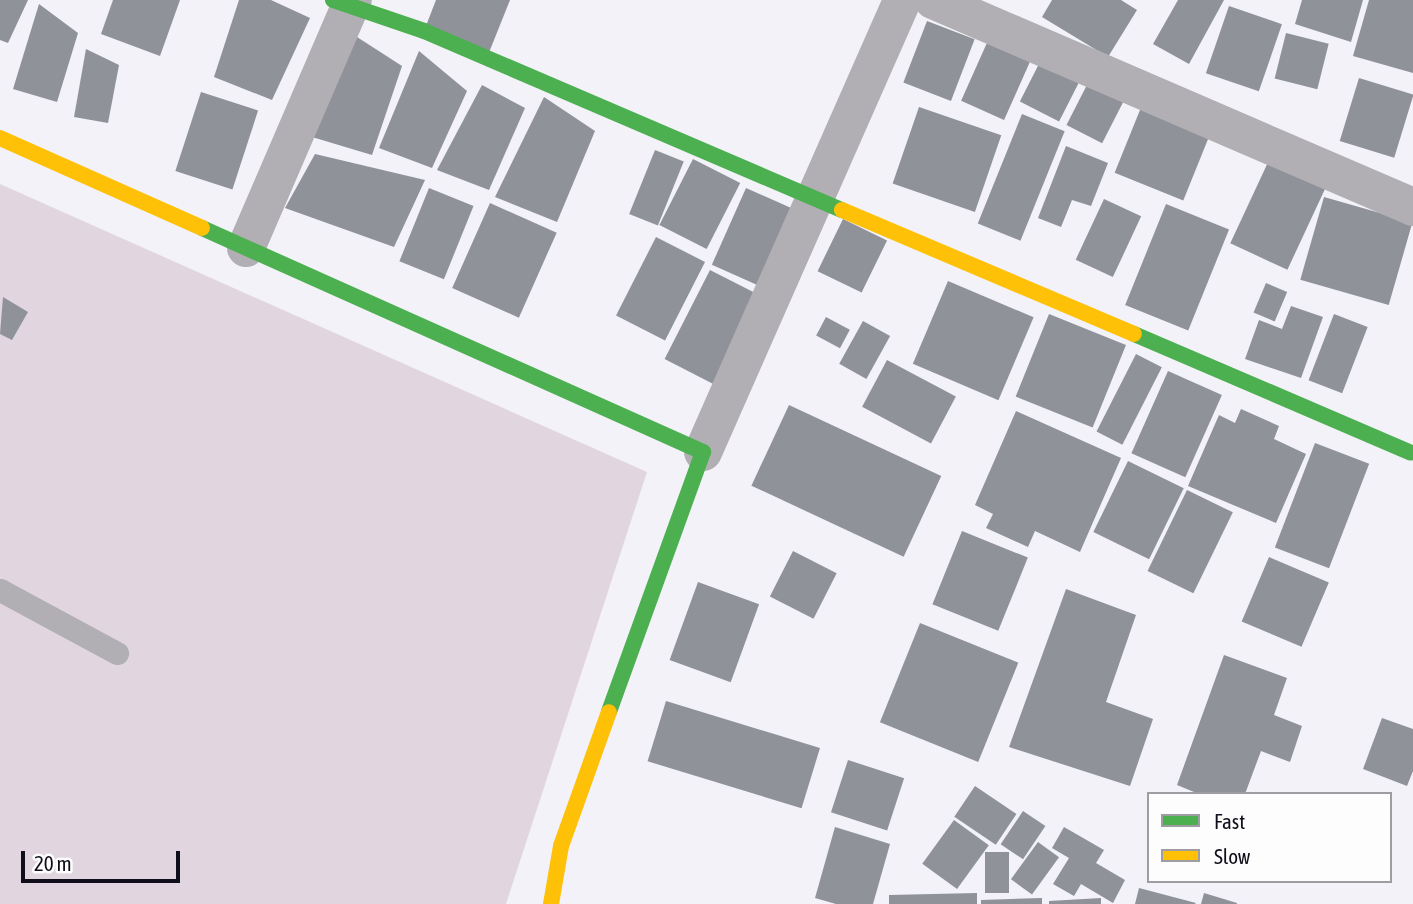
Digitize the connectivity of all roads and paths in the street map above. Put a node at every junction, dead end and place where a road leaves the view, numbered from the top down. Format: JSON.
{"nodes":[{"id":1,"x":902,"y":0,"type":"edge"},
{"id":2,"x":933,"y":0,"type":"edge"},
{"id":3,"x":345,"y":3,"type":"edge"},
{"id":4,"x":0,"y":138,"type":"edge"},
{"id":5,"x":813,"y":201,"type":"junction"},
{"id":6,"x":1413,"y":206,"type":"edge"},
{"id":7,"x":246,"y":248,"type":"junction"},
{"id":8,"x":703,"y":452,"type":"junction"},
{"id":9,"x":1411,"y":453,"type":"dead end"},
{"id":10,"x":0,"y":590,"type":"edge"},
{"id":11,"x":117,"y":653,"type":"dead end"},
{"id":12,"x":551,"y":904,"type":"edge"}],
"edges":[{"from":1,"to":5,"type":"street"},
{"from":2,"to":6,"type":"street"},
{"from":3,"to":5,"type":"street"},
{"from":3,"to":7,"type":"street"},
{"from":4,"to":7,"type":"street"},
{"from":5,"to":8,"type":"street"},
{"from":5,"to":9,"type":"street"},
{"from":7,"to":8,"type":"street"},
{"from":8,"to":12,"type":"street"},
{"from":10,"to":11,"type":"lane"}]}
